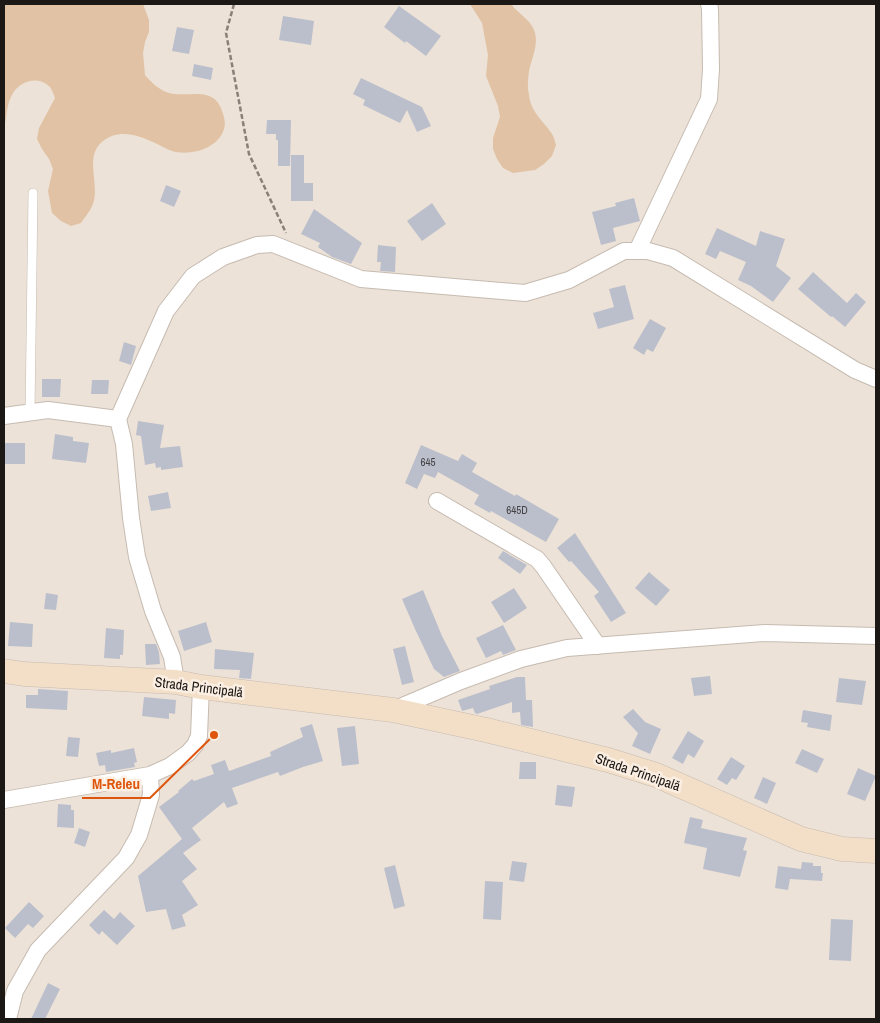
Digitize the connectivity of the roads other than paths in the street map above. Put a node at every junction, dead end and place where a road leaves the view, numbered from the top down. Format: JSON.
{"nodes":[{"id":1,"x":709,"y":4,"type":"edge"},
{"id":2,"x":33,"y":193,"type":"dead end"},
{"id":3,"x":637,"y":252,"type":"junction"},
{"id":4,"x":876,"y":379,"type":"edge"},
{"id":5,"x":30,"y":412,"type":"junction"},
{"id":6,"x":4,"y":416,"type":"edge"},
{"id":7,"x":118,"y":419,"type":"junction"},
{"id":8,"x":436,"y":501,"type":"dead end"},
{"id":9,"x":876,"y":636,"type":"edge"},
{"id":10,"x":598,"y":646,"type":"junction"},
{"id":11,"x":4,"y":671,"type":"edge"},
{"id":12,"x":176,"y":682,"type":"junction"},
{"id":13,"x":201,"y":687,"type":"junction"},
{"id":14,"x":393,"y":710,"type":"junction"},
{"id":15,"x":150,"y":775,"type":"junction"},
{"id":16,"x":4,"y":800,"type":"edge"},
{"id":17,"x":876,"y":851,"type":"edge"},
{"id":18,"x":8,"y":1019,"type":"edge"}],
"edges":[{"from":1,"to":3,"type":"street"},
{"from":2,"to":5,"type":"lane"},
{"from":3,"to":4,"type":"street"},
{"from":3,"to":7,"type":"street"},
{"from":5,"to":6,"type":"street"},
{"from":5,"to":7,"type":"street"},
{"from":7,"to":12,"type":"street"},
{"from":8,"to":10,"type":"street"},
{"from":9,"to":10,"type":"street","name":"Strada Principală"},
{"from":10,"to":14,"type":"street","name":"Strada Principală"},
{"from":11,"to":12,"type":"street","name":"Strada Principală"},
{"from":12,"to":13,"type":"street","name":"Strada Principală"},
{"from":13,"to":14,"type":"street","name":"Strada Principală"},
{"from":13,"to":15,"type":"street"},
{"from":14,"to":17,"type":"street","name":"Strada Principală"},
{"from":15,"to":16,"type":"street"},
{"from":15,"to":18,"type":"street"}]}
